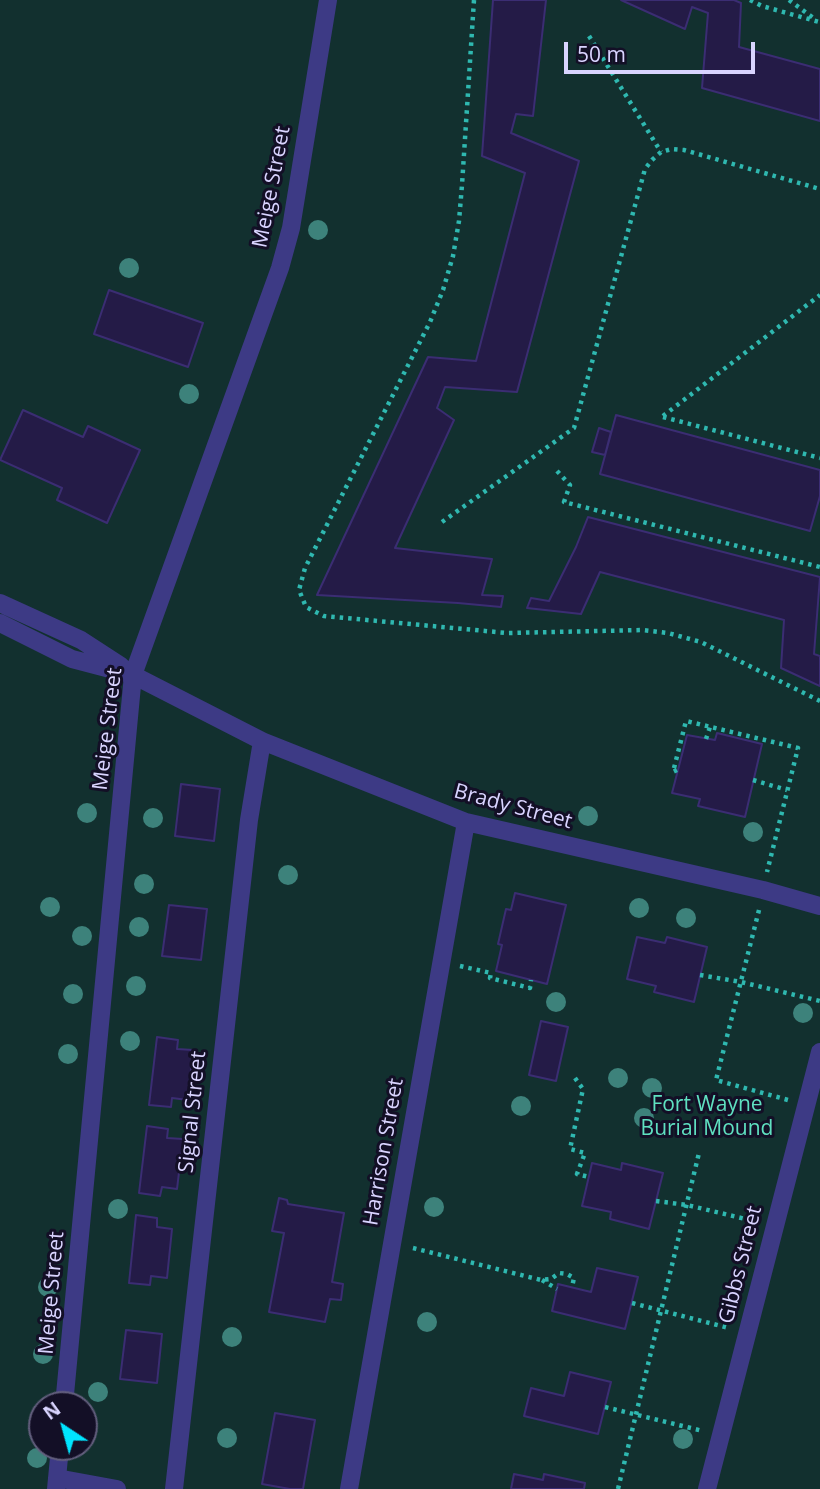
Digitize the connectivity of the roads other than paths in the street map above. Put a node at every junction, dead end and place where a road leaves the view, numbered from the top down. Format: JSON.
{"nodes":[{"id":1,"x":328,"y":0,"type":"edge"},
{"id":2,"x":0,"y":603,"type":"edge"},
{"id":3,"x":0,"y":623,"type":"edge"},
{"id":4,"x":134,"y":675,"type":"junction"},
{"id":5,"x":262,"y":741,"type":"junction"},
{"id":6,"x":466,"y":822,"type":"junction"},
{"id":7,"x":820,"y":906,"type":"edge"},
{"id":8,"x":820,"y":1052,"type":"edge"},
{"id":9,"x":65,"y":1391,"type":"edge"},
{"id":10,"x":58,"y":1461,"type":"edge"},
{"id":11,"x":56,"y":1483,"type":"edge"},
{"id":12,"x":117,"y":1489,"type":"edge"},
{"id":13,"x":174,"y":1489,"type":"edge"},
{"id":14,"x":349,"y":1489,"type":"edge"},
{"id":15,"x":707,"y":1489,"type":"edge"}],
"edges":[{"from":1,"to":4,"type":"street","name":"Meige Street"},
{"from":2,"to":4,"type":"street","name":"Brady Street"},
{"from":3,"to":4,"type":"street","name":"Brady Street"},
{"from":4,"to":5,"type":"street","name":"Brady Street"},
{"from":4,"to":9,"type":"street","name":"Meige Street"},
{"from":5,"to":6,"type":"street","name":"Brady Street"},
{"from":5,"to":13,"type":"street","name":"Signal Street"},
{"from":6,"to":7,"type":"street","name":"Brady Street"},
{"from":6,"to":14,"type":"street","name":"Harrison Street"},
{"from":8,"to":15,"type":"street","name":"Gibbs Street"},
{"from":10,"to":11,"type":"street"},
{"from":11,"to":12,"type":"street"}]}
